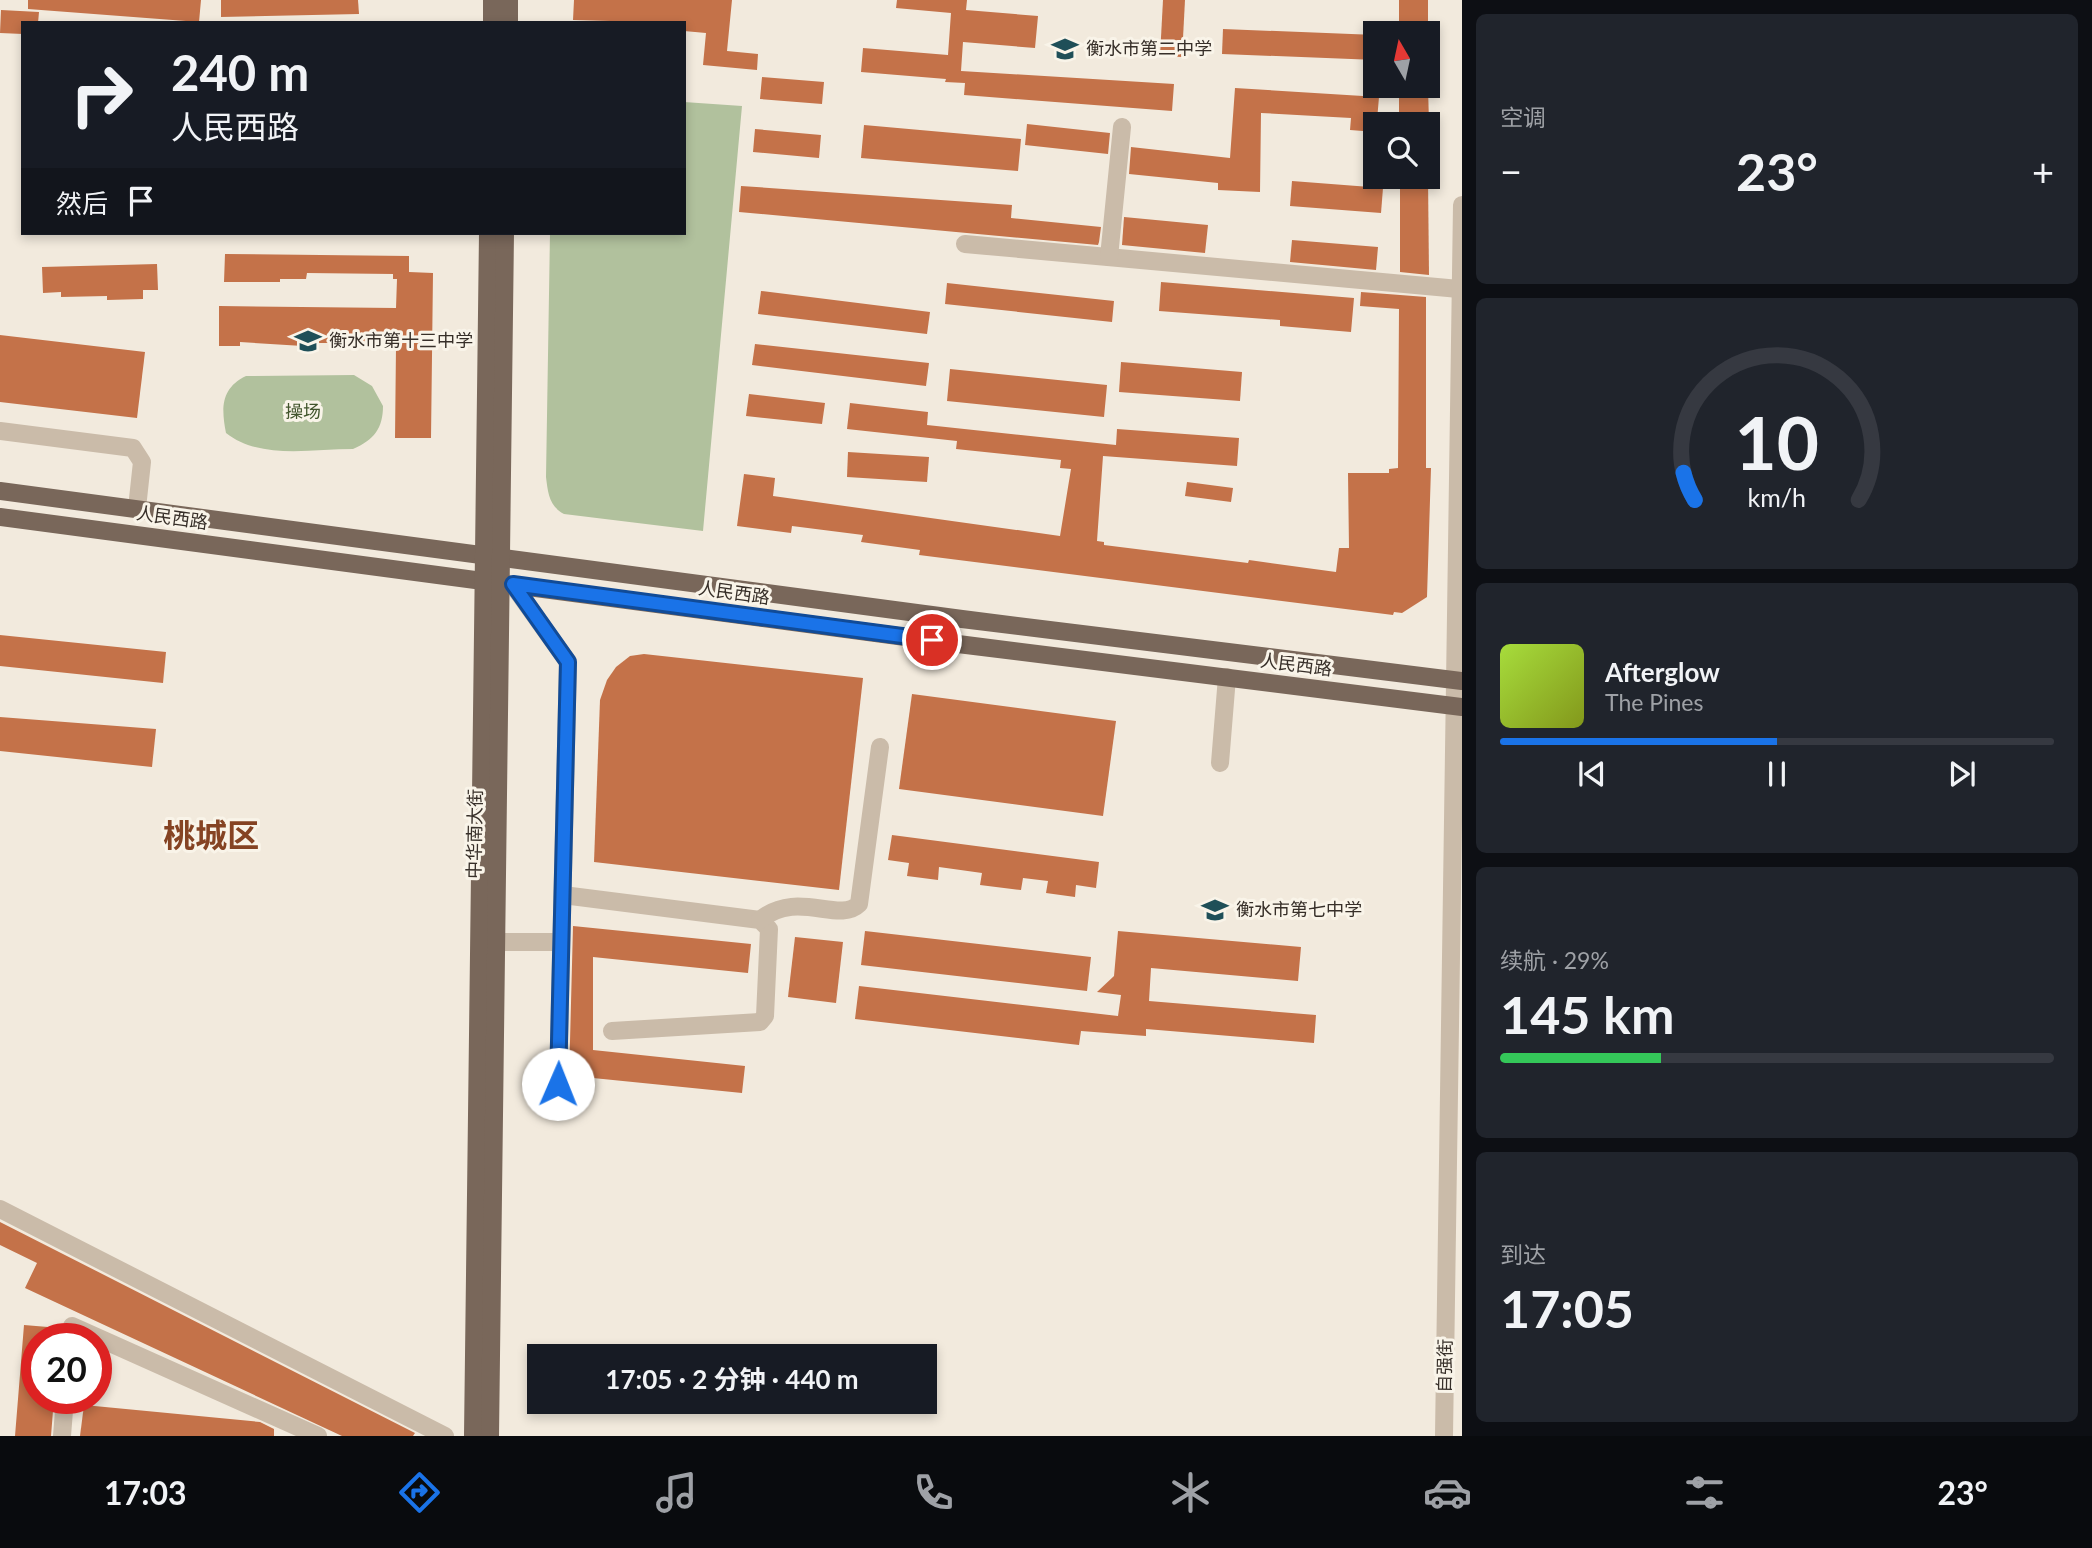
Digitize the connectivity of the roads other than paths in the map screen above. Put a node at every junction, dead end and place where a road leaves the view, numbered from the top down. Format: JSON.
{"nodes":[{"id":1,"x":492,"y":0,"type":"edge"},
{"id":2,"x":509,"y":0,"type":"edge"},
{"id":3,"x":492,"y":21,"type":"edge"},
{"id":4,"x":509,"y":21,"type":"edge"},
{"id":5,"x":1122,"y":127,"type":"dead end"},
{"id":6,"x":1462,"y":205,"type":"edge"},
{"id":7,"x":488,"y":235,"type":"edge"},
{"id":8,"x":505,"y":235,"type":"edge"},
{"id":9,"x":965,"y":244,"type":"dead end"},
{"id":10,"x":1109,"y":257,"type":"junction"},
{"id":11,"x":1458,"y":289,"type":"junction"},
{"id":12,"x":0,"y":431,"type":"edge"},
{"id":13,"x":0,"y":491,"type":"edge"},
{"id":14,"x":137,"y":508,"type":"junction"},
{"id":15,"x":0,"y":517,"type":"edge"},
{"id":16,"x":492,"y":556,"type":"junction"},
{"id":17,"x":499,"y":583,"type":"junction"},
{"id":18,"x":1227,"y":677,"type":"junction"},
{"id":19,"x":1458,"y":680,"type":"edge"},
{"id":20,"x":1458,"y":706,"type":"edge"},
{"id":21,"x":880,"y":747,"type":"dead end"},
{"id":22,"x":1220,"y":763,"type":"dead end"},
{"id":23,"x":563,"y":895,"type":"junction"},
{"id":24,"x":760,"y":920,"type":"junction"},
{"id":25,"x":494,"y":942,"type":"junction"},
{"id":26,"x":561,"y":942,"type":"junction"},
{"id":27,"x":612,"y":1031,"type":"dead end"},
{"id":28,"x":558,"y":1084,"type":"dead end"},
{"id":29,"x":0,"y":1209,"type":"edge"},
{"id":30,"x":1454,"y":1305,"type":"edge"},
{"id":31,"x":112,"y":1345,"type":"edge"},
{"id":32,"x":64,"y":1414,"type":"edge"},
{"id":33,"x":284,"y":1428,"type":"edge"},
{"id":34,"x":62,"y":1436,"type":"edge"},
{"id":35,"x":318,"y":1436,"type":"edge"},
{"id":36,"x":444,"y":1436,"type":"edge"},
{"id":37,"x":473,"y":1436,"type":"edge"},
{"id":38,"x":490,"y":1436,"type":"edge"},
{"id":39,"x":1444,"y":1436,"type":"edge"}],
"edges":[{"from":1,"to":3,"type":"main road"},
{"from":2,"to":4,"type":"main road"},
{"from":5,"to":10,"type":"street"},
{"from":6,"to":11,"type":"street","name":"自强街"},
{"from":7,"to":16,"type":"main road","name":"中华南大街"},
{"from":8,"to":16,"type":"main road","name":"中华南大街"},
{"from":9,"to":10,"type":"street"},
{"from":10,"to":11,"type":"street"},
{"from":11,"to":19,"type":"street","name":"自强街"},
{"from":12,"to":14,"type":"street"},
{"from":13,"to":14,"type":"main road","name":"人民西路"},
{"from":14,"to":16,"type":"main road","name":"人民西路"},
{"from":15,"to":17,"type":"main road","name":"人民西路"},
{"from":16,"to":17,"type":"main road","name":"中华南大街"},
{"from":16,"to":19,"type":"main road","name":"人民西路"},
{"from":17,"to":18,"type":"main road","name":"人民西路"},
{"from":17,"to":23,"type":"street"},
{"from":17,"to":25,"type":"main road","name":"中华南大街"},
{"from":17,"to":37,"type":"main road","name":"中华南大街"},
{"from":18,"to":20,"type":"main road","name":"人民西路"},
{"from":18,"to":22,"type":"street"},
{"from":19,"to":20,"type":"street","name":"自强街"},
{"from":20,"to":30,"type":"street","name":"自强街"},
{"from":21,"to":24,"type":"street"},
{"from":23,"to":24,"type":"street"},
{"from":23,"to":26,"type":"street"},
{"from":24,"to":27,"type":"street"},
{"from":25,"to":26,"type":"street"},
{"from":25,"to":38,"type":"main road","name":"中华南大街"},
{"from":26,"to":28,"type":"street"},
{"from":29,"to":36,"type":"street"},
{"from":30,"to":39,"type":"street","name":"自强街"},
{"from":31,"to":33,"type":"street"},
{"from":32,"to":34,"type":"street"},
{"from":33,"to":35,"type":"street"}]}
